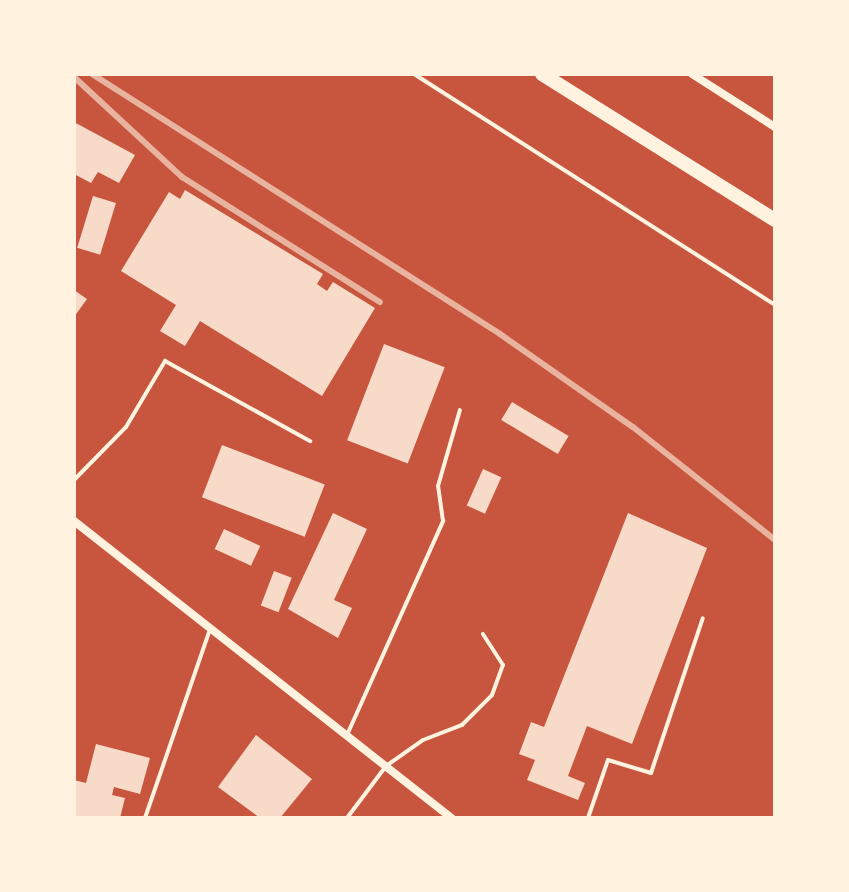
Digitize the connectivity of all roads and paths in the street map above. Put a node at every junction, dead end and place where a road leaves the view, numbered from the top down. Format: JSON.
{"nodes":[{"id":1,"x":414,"y":74,"type":"edge"},
{"id":2,"x":542,"y":74,"type":"edge"},
{"id":3,"x":692,"y":74,"type":"edge"},
{"id":4,"x":775,"y":127,"type":"edge"},
{"id":5,"x":775,"y":220,"type":"edge"},
{"id":6,"x":775,"y":305,"type":"edge"},
{"id":7,"x":460,"y":410,"type":"dead end"},
{"id":8,"x":310,"y":441,"type":"dead end"},
{"id":9,"x":74,"y":480,"type":"edge"},
{"id":10,"x":74,"y":521,"type":"edge"},
{"id":11,"x":703,"y":618,"type":"dead end"},
{"id":12,"x":211,"y":627,"type":"junction"},
{"id":13,"x":483,"y":634,"type":"dead end"},
{"id":14,"x":347,"y":735,"type":"junction"},
{"id":15,"x":386,"y":766,"type":"junction"},
{"id":16,"x":145,"y":818,"type":"edge"},
{"id":17,"x":347,"y":818,"type":"edge"},
{"id":18,"x":452,"y":818,"type":"edge"},
{"id":19,"x":588,"y":818,"type":"edge"}],
"edges":[{"from":1,"to":6,"type":"path"},
{"from":2,"to":5,"type":"main road"},
{"from":3,"to":4,"type":"street"},
{"from":7,"to":14,"type":"lane"},
{"from":8,"to":9,"type":"lane"},
{"from":10,"to":12,"type":"street"},
{"from":11,"to":19,"type":"lane"},
{"from":12,"to":14,"type":"street"},
{"from":12,"to":16,"type":"lane"},
{"from":13,"to":15,"type":"lane"},
{"from":14,"to":15,"type":"street"},
{"from":15,"to":17,"type":"lane"},
{"from":15,"to":18,"type":"street"}]}
